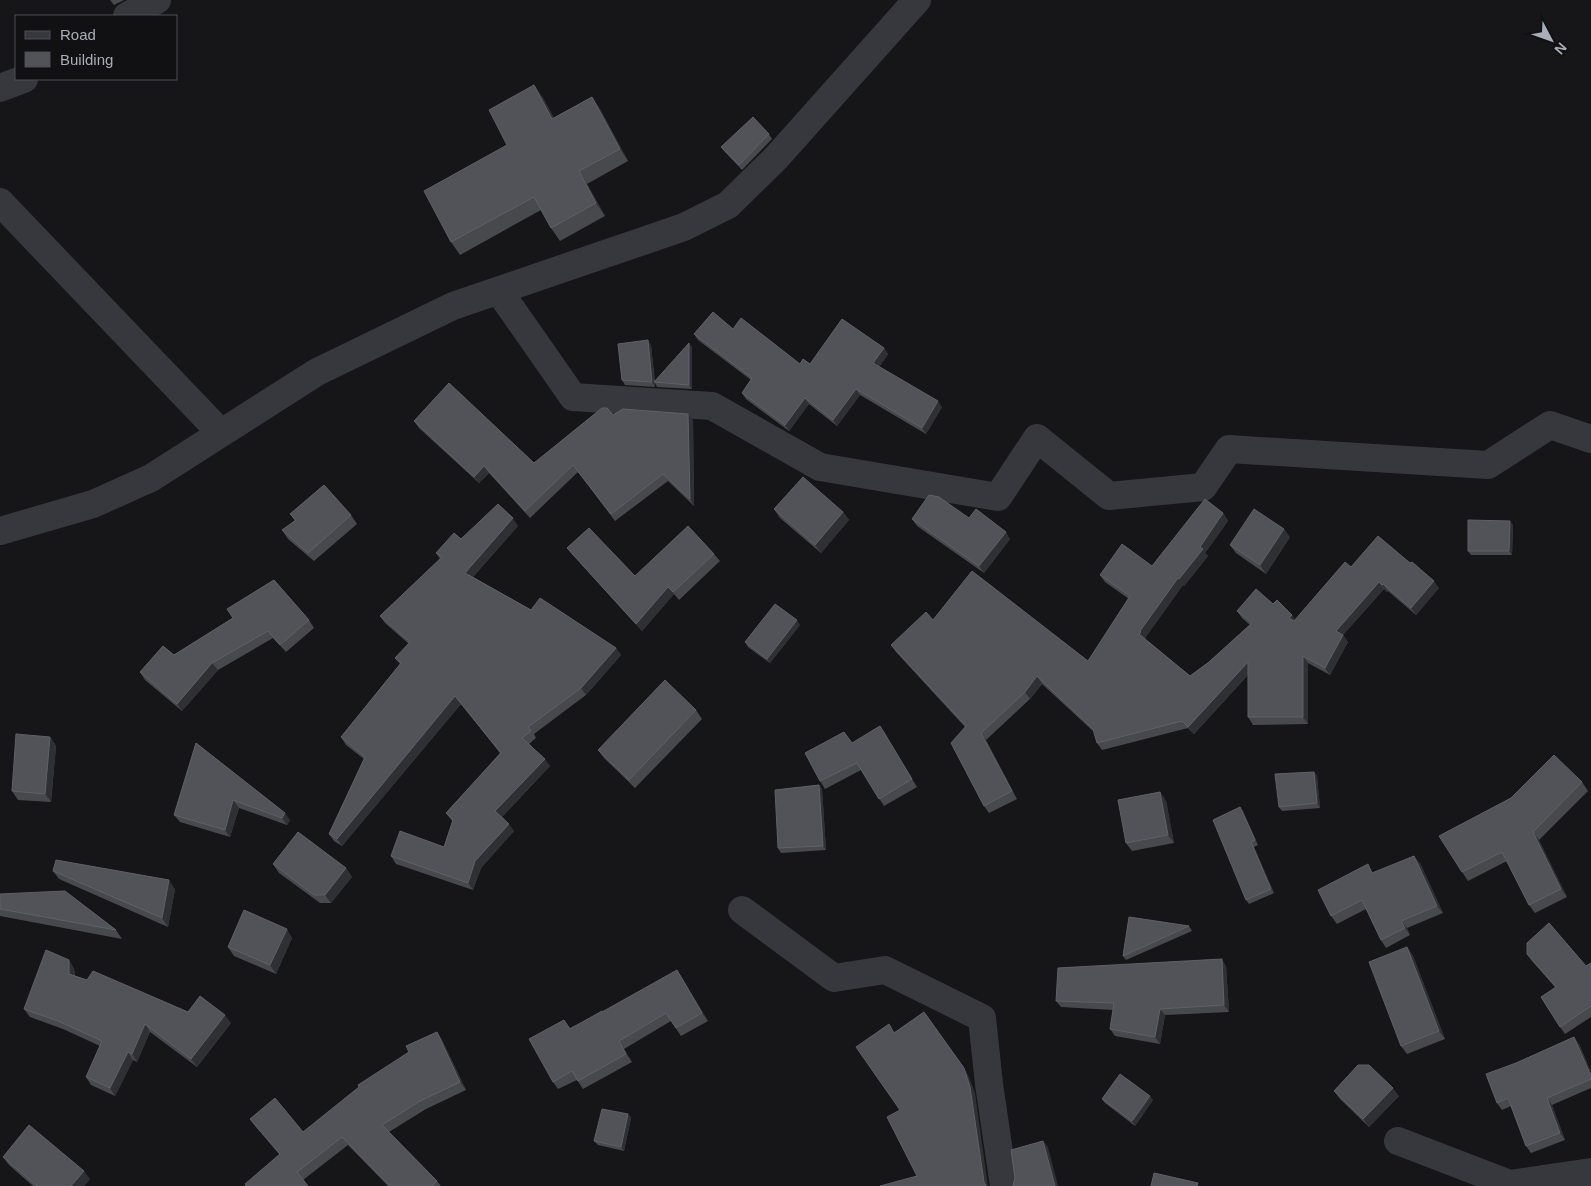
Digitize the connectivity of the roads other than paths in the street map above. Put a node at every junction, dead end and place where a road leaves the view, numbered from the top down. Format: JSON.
{"nodes":[{"id":1,"x":157,"y":0,"type":"edge"},
{"id":2,"x":917,"y":0,"type":"edge"},
{"id":3,"x":128,"y":15,"type":"edge"},
{"id":4,"x":21,"y":80,"type":"edge"},
{"id":5,"x":0,"y":88,"type":"edge"},
{"id":6,"x":0,"y":202,"type":"edge"},
{"id":7,"x":499,"y":291,"type":"junction"},
{"id":8,"x":221,"y":433,"type":"junction"},
{"id":9,"x":1591,"y":439,"type":"edge"},
{"id":10,"x":0,"y":531,"type":"edge"},
{"id":11,"x":742,"y":910,"type":"dead end"},
{"id":12,"x":1398,"y":1141,"type":"dead end"},
{"id":13,"x":1591,"y":1172,"type":"edge"},
{"id":14,"x":1513,"y":1185,"type":"edge"},
{"id":15,"x":1004,"y":1186,"type":"edge"}],
"edges":[{"from":1,"to":3,"type":"street"},
{"from":2,"to":7,"type":"street"},
{"from":4,"to":5,"type":"street"},
{"from":6,"to":8,"type":"street"},
{"from":7,"to":8,"type":"street"},
{"from":7,"to":9,"type":"street"},
{"from":8,"to":10,"type":"street"},
{"from":11,"to":15,"type":"street"},
{"from":12,"to":14,"type":"street"},
{"from":13,"to":14,"type":"street"}]}
